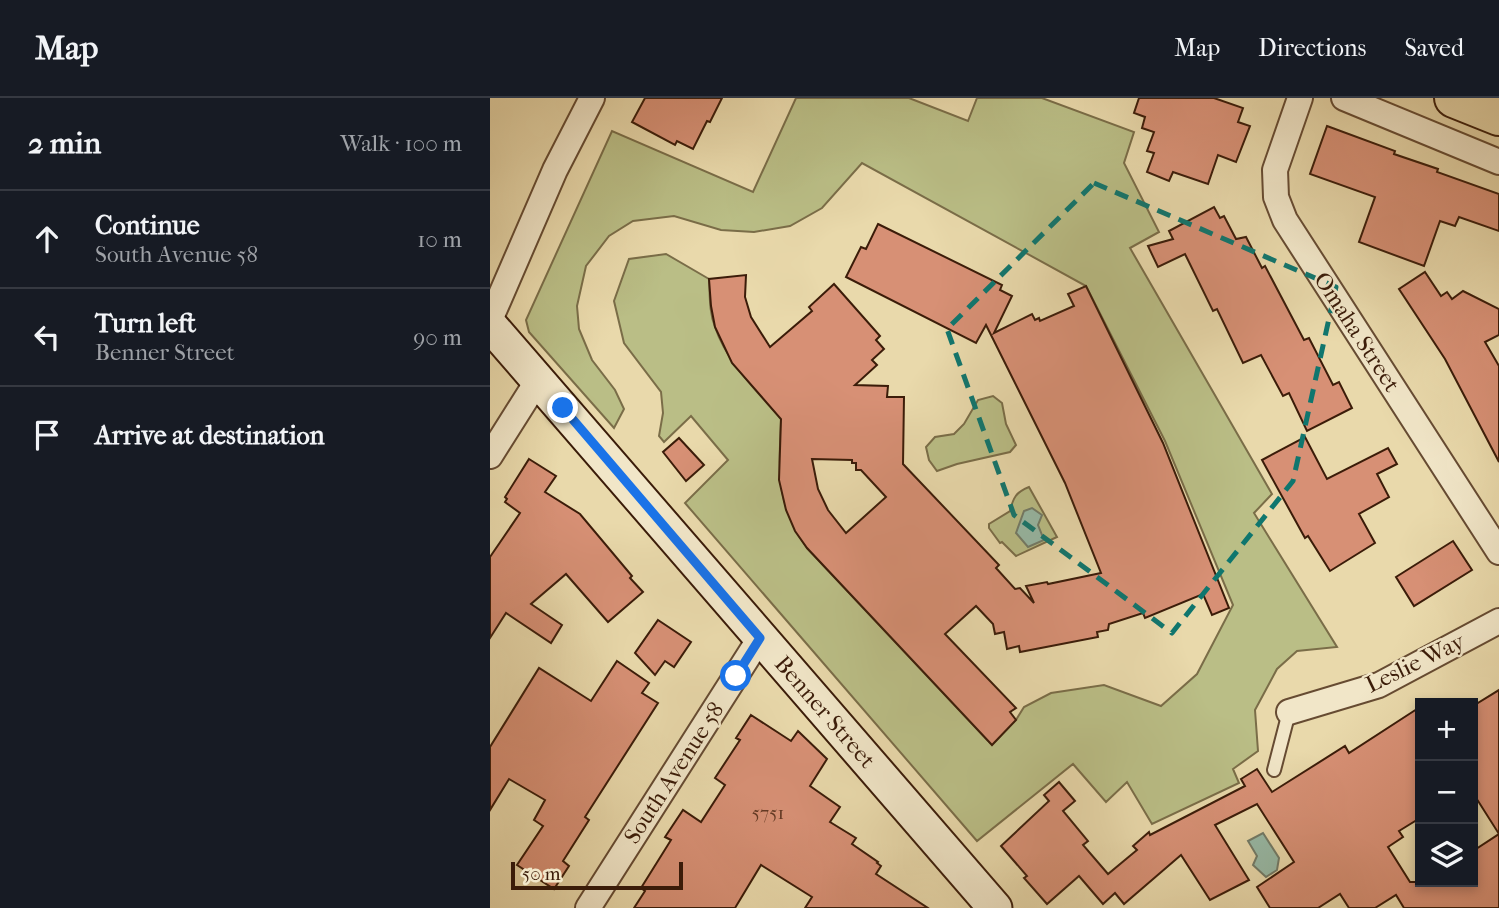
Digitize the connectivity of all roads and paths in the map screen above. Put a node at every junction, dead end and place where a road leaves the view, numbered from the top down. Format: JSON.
{"nodes":[{"id":1,"x":592,"y":98,"type":"edge"},
{"id":2,"x":1300,"y":98,"type":"edge"},
{"id":3,"x":1344,"y":98,"type":"edge"},
{"id":4,"x":1454,"y":98,"type":"edge"},
{"id":5,"x":1499,"y":117,"type":"edge"},
{"id":6,"x":1499,"y":162,"type":"edge"},
{"id":7,"x":490,"y":320,"type":"edge"},
{"id":8,"x":490,"y":325,"type":"edge"},
{"id":9,"x":538,"y":380,"type":"junction"},
{"id":10,"x":490,"y":456,"type":"edge"},
{"id":11,"x":1499,"y":552,"type":"edge"},
{"id":12,"x":1499,"y":621,"type":"edge"},
{"id":13,"x":760,"y":638,"type":"junction"},
{"id":14,"x":1289,"y":712,"type":"joint"},
{"id":15,"x":1274,"y":771,"type":"dead end"},
{"id":16,"x":986,"y":904,"type":"edge"},
{"id":17,"x":588,"y":908,"type":"edge"}],
"edges":[{"from":1,"to":7,"type":"street"},
{"from":2,"to":11,"type":"street","name":"Omaha Street"},
{"from":3,"to":6,"type":"street"},
{"from":4,"to":5,"type":"highway"},
{"from":8,"to":9,"type":"street","name":"Benner Street"},
{"from":9,"to":10,"type":"street"},
{"from":9,"to":13,"type":"street","name":"Benner Street"},
{"from":12,"to":14,"type":"street","name":"Leslie Way"},
{"from":13,"to":16,"type":"street","name":"Benner Street"},
{"from":13,"to":17,"type":"street","name":"South Avenue 58"},
{"from":14,"to":15,"type":"lane"}]}
